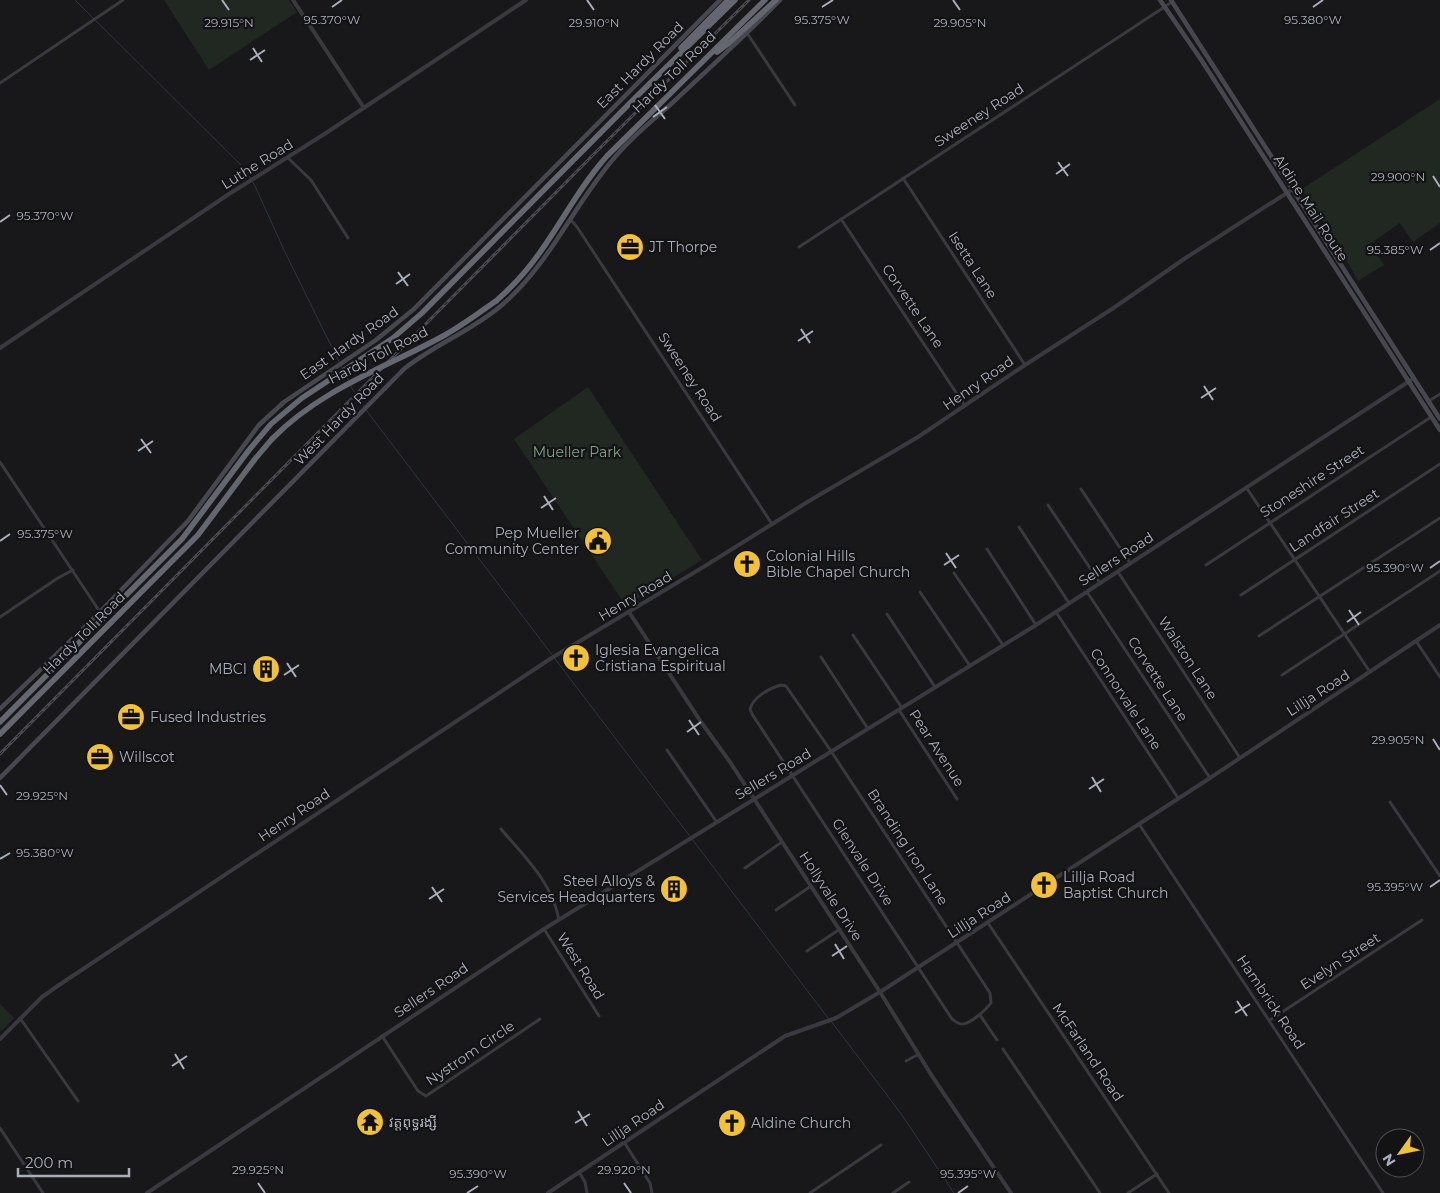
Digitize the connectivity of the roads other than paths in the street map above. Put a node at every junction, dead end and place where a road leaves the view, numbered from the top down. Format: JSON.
{"nodes":[{"id":1,"x":123,"y":0,"type":"edge"},
{"id":2,"x":293,"y":0,"type":"edge"},
{"id":3,"x":526,"y":0,"type":"edge"},
{"id":4,"x":720,"y":0,"type":"edge"},
{"id":5,"x":728,"y":0,"type":"edge"},
{"id":6,"x":735,"y":0,"type":"edge"},
{"id":7,"x":765,"y":0,"type":"edge"},
{"id":8,"x":776,"y":0,"type":"edge"},
{"id":9,"x":780,"y":0,"type":"edge"},
{"id":10,"x":1160,"y":0,"type":"edge"},
{"id":11,"x":1172,"y":1,"type":"edge"},
{"id":12,"x":1165,"y":7,"type":"junction"},
{"id":13,"x":1186,"y":23,"type":"junction"},
{"id":14,"x":1179,"y":28,"type":"junction"},
{"id":15,"x":747,"y":33,"type":"junction"},
{"id":16,"x":703,"y":61,"type":"junction"},
{"id":17,"x":1219,"y":75,"type":"junction"},
{"id":18,"x":1214,"y":79,"type":"junction"},
{"id":19,"x":0,"y":83,"type":"edge"},
{"id":20,"x":636,"y":96,"type":"junction"},
{"id":21,"x":795,"y":105,"type":"dead end"},
{"id":22,"x":364,"y":108,"type":"junction"},
{"id":23,"x":1256,"y":132,"type":"junction"},
{"id":24,"x":1251,"y":136,"type":"junction"},
{"id":25,"x":288,"y":158,"type":"junction"},
{"id":26,"x":903,"y":178,"type":"junction"},
{"id":27,"x":1293,"y":189,"type":"junction"},
{"id":28,"x":1288,"y":193,"type":"junction"},
{"id":29,"x":841,"y":219,"type":"junction"},
{"id":30,"x":571,"y":220,"type":"junction"},
{"id":31,"x":348,"y":238,"type":"dead end"},
{"id":32,"x":799,"y":247,"type":"dead end"},
{"id":33,"x":1351,"y":280,"type":"junction"},
{"id":34,"x":1346,"y":284,"type":"junction"},
{"id":35,"x":0,"y":348,"type":"edge"},
{"id":36,"x":1025,"y":365,"type":"junction"},
{"id":37,"x":1414,"y":378,"type":"junction"},
{"id":38,"x":1408,"y":381,"type":"junction"},
{"id":39,"x":1440,"y":394,"type":"edge"},
{"id":40,"x":1429,"y":402,"type":"junction"},
{"id":41,"x":965,"y":406,"type":"junction"},
{"id":42,"x":1431,"y":417,"type":"junction"},
{"id":43,"x":1440,"y":419,"type":"edge"},
{"id":44,"x":1440,"y":430,"type":"edge"},
{"id":45,"x":0,"y":462,"type":"edge"},
{"id":46,"x":1440,"y":464,"type":"edge"},
{"id":47,"x":1246,"y":487,"type":"junction"},
{"id":48,"x":1080,"y":489,"type":"dead end"},
{"id":49,"x":1048,"y":505,"type":"dead end"},
{"id":50,"x":1440,"y":518,"type":"edge"},
{"id":51,"x":1270,"y":523,"type":"junction"},
{"id":52,"x":772,"y":524,"type":"junction"},
{"id":53,"x":1019,"y":527,"type":"dead end"},
{"id":54,"x":987,"y":549,"type":"dead end"},
{"id":55,"x":1295,"y":560,"type":"junction"},
{"id":56,"x":1130,"y":563,"type":"junction"},
{"id":57,"x":1206,"y":565,"type":"dead end"},
{"id":58,"x":73,"y":570,"type":"junction"},
{"id":59,"x":1440,"y":570,"type":"edge"},
{"id":60,"x":1118,"y":572,"type":"junction"},
{"id":61,"x":954,"y":573,"type":"dead end"},
{"id":62,"x":1100,"y":583,"type":"junction"},
{"id":63,"x":920,"y":592,"type":"dead end"},
{"id":64,"x":1087,"y":592,"type":"junction"},
{"id":65,"x":1241,"y":595,"type":"dead end"},
{"id":66,"x":1319,"y":597,"type":"junction"},
{"id":67,"x":1069,"y":603,"type":"junction"},
{"id":68,"x":100,"y":612,"type":"junction"},
{"id":69,"x":629,"y":612,"type":"junction"},
{"id":70,"x":1056,"y":612,"type":"junction"},
{"id":71,"x":887,"y":614,"type":"dead end"},
{"id":72,"x":0,"y":617,"type":"edge"},
{"id":73,"x":1036,"y":625,"type":"junction"},
{"id":74,"x":1440,"y":625,"type":"edge"},
{"id":75,"x":1344,"y":634,"type":"junction"},
{"id":76,"x":853,"y":635,"type":"dead end"},
{"id":77,"x":1259,"y":636,"type":"dead end"},
{"id":78,"x":1416,"y":641,"type":"junction"},
{"id":79,"x":1003,"y":645,"type":"junction"},
{"id":80,"x":821,"y":657,"type":"dead end"},
{"id":81,"x":970,"y":666,"type":"junction"},
{"id":82,"x":1370,"y":672,"type":"junction"},
{"id":83,"x":1282,"y":675,"type":"dead end"},
{"id":84,"x":1440,"y":677,"type":"edge"},
{"id":85,"x":935,"y":688,"type":"junction"},
{"id":86,"x":765,"y":693,"type":"joint"},
{"id":87,"x":0,"y":709,"type":"edge"},
{"id":88,"x":900,"y":709,"type":"junction"},
{"id":89,"x":0,"y":722,"type":"edge"},
{"id":90,"x":868,"y":729,"type":"junction"},
{"id":91,"x":0,"y":734,"type":"edge"},
{"id":92,"x":668,"y":750,"type":"dead end"},
{"id":93,"x":832,"y":751,"type":"junction"},
{"id":94,"x":1240,"y":758,"type":"junction"},
{"id":95,"x":793,"y":775,"type":"junction"},
{"id":96,"x":0,"y":778,"type":"edge"},
{"id":97,"x":1210,"y":778,"type":"junction"},
{"id":98,"x":1178,"y":798,"type":"junction"},
{"id":99,"x":753,"y":799,"type":"junction"},
{"id":100,"x":957,"y":799,"type":"dead end"},
{"id":101,"x":1390,"y":802,"type":"dead end"},
{"id":102,"x":716,"y":821,"type":"junction"},
{"id":103,"x":1139,"y":824,"type":"junction"},
{"id":104,"x":502,"y":828,"type":"dead end"},
{"id":105,"x":782,"y":842,"type":"junction"},
{"id":106,"x":745,"y":868,"type":"dead end"},
{"id":107,"x":1440,"y":876,"type":"edge"},
{"id":108,"x":811,"y":886,"type":"junction"},
{"id":109,"x":776,"y":910,"type":"dead end"},
{"id":110,"x":559,"y":920,"type":"junction"},
{"id":111,"x":1422,"y":920,"type":"dead end"},
{"id":112,"x":988,"y":923,"type":"junction"},
{"id":113,"x":544,"y":929,"type":"junction"},
{"id":114,"x":840,"y":930,"type":"junction"},
{"id":115,"x":957,"y":942,"type":"junction"},
{"id":116,"x":807,"y":951,"type":"dead end"},
{"id":117,"x":919,"y":967,"type":"junction"},
{"id":118,"x":880,"y":992,"type":"junction"},
{"id":119,"x":980,"y":1015,"type":"junction"},
{"id":120,"x":599,"y":1016,"type":"dead end"},
{"id":121,"x":20,"y":1018,"type":"junction"},
{"id":122,"x":540,"y":1019,"type":"dead end"},
{"id":123,"x":1270,"y":1020,"type":"junction"},
{"id":124,"x":382,"y":1036,"type":"junction"},
{"id":125,"x":0,"y":1039,"type":"edge"},
{"id":126,"x":997,"y":1040,"type":"dead end"},
{"id":127,"x":1002,"y":1049,"type":"dead end"},
{"id":128,"x":919,"y":1053,"type":"junction"},
{"id":129,"x":906,"y":1061,"type":"dead end"},
{"id":130,"x":78,"y":1101,"type":"dead end"},
{"id":131,"x":0,"y":1128,"type":"edge"},
{"id":132,"x":624,"y":1142,"type":"junction"},
{"id":133,"x":881,"y":1144,"type":"dead end"},
{"id":134,"x":579,"y":1172,"type":"junction"},
{"id":135,"x":1157,"y":1174,"type":"junction"},
{"id":136,"x":909,"y":1182,"type":"dead end"},
{"id":137,"x":43,"y":1193,"type":"edge"},
{"id":138,"x":147,"y":1193,"type":"edge"},
{"id":139,"x":548,"y":1193,"type":"edge"},
{"id":140,"x":587,"y":1193,"type":"edge"},
{"id":141,"x":652,"y":1193,"type":"edge"},
{"id":142,"x":810,"y":1193,"type":"edge"},
{"id":143,"x":893,"y":1193,"type":"edge"},
{"id":144,"x":1011,"y":1193,"type":"edge"},
{"id":145,"x":1100,"y":1193,"type":"edge"},
{"id":146,"x":1128,"y":1193,"type":"edge"},
{"id":147,"x":1169,"y":1193,"type":"edge"},
{"id":148,"x":1383,"y":1193,"type":"edge"}],
"edges":[{"from":1,"to":19,"type":"street"},
{"from":2,"to":22,"type":"street"},
{"from":3,"to":22,"type":"street","name":"Luthe Road"},
{"from":4,"to":68,"type":"main road","name":"East Hardy Road"},
{"from":5,"to":20,"type":"highway"},
{"from":6,"to":20,"type":"highway","name":"Hardy Toll Road"},
{"from":7,"to":16,"type":"highway","name":"Hardy Toll Road"},
{"from":8,"to":16,"type":"highway"},
{"from":9,"to":15,"type":"main road","name":"West Hardy Road"},
{"from":10,"to":12,"type":"main road","name":"Aldine Mail Route"},
{"from":11,"to":12,"type":"street","name":"Sweeney Road"},
{"from":11,"to":13,"type":"main road","name":"Aldine Mail Route"},
{"from":12,"to":14,"type":"main road","name":"Aldine Mail Route"},
{"from":12,"to":26,"type":"street","name":"Sweeney Road"},
{"from":13,"to":14,"type":"main road"},
{"from":13,"to":17,"type":"main road","name":"Aldine Mail Route"},
{"from":14,"to":18,"type":"main road","name":"Aldine Mail Route"},
{"from":15,"to":21,"type":"street"},
{"from":15,"to":30,"type":"main road","name":"West Hardy Road"},
{"from":16,"to":91,"type":"highway","name":"Hardy Toll Road","bridge":true},
{"from":17,"to":18,"type":"main road"},
{"from":17,"to":23,"type":"main road","name":"Aldine Mail Route"},
{"from":18,"to":24,"type":"main road","name":"Aldine Mail Route"},
{"from":20,"to":89,"type":"highway","name":"Hardy Toll Road"},
{"from":22,"to":25,"type":"street","name":"Luthe Road"},
{"from":23,"to":24,"type":"main road"},
{"from":23,"to":27,"type":"main road","name":"Aldine Mail Route"},
{"from":24,"to":28,"type":"main road","name":"Aldine Mail Route"},
{"from":25,"to":31,"type":"street"},
{"from":25,"to":35,"type":"street","name":"Luthe Road"},
{"from":26,"to":29,"type":"street","name":"Sweeney Road"},
{"from":26,"to":36,"type":"street","name":"Isetta Lane"},
{"from":27,"to":28,"type":"street","name":"Henry Road"},
{"from":27,"to":33,"type":"main road","name":"Aldine Mail Route"},
{"from":28,"to":34,"type":"main road","name":"Aldine Mail Route"},
{"from":28,"to":36,"type":"street","name":"Henry Road"},
{"from":29,"to":32,"type":"street","name":"Sweeney Road"},
{"from":29,"to":41,"type":"street","name":"Corvette Lane"},
{"from":30,"to":52,"type":"street","name":"Sweeney Road"},
{"from":30,"to":96,"type":"main road","name":"West Hardy Road"},
{"from":33,"to":34,"type":"main road"},
{"from":33,"to":37,"type":"main road","name":"Aldine Mail Route"},
{"from":34,"to":38,"type":"main road","name":"Aldine Mail Route"},
{"from":36,"to":41,"type":"street","name":"Henry Road"},
{"from":37,"to":38,"type":"street","name":"Sellers Road"},
{"from":37,"to":40,"type":"main road","name":"Aldine Mail Route"},
{"from":38,"to":42,"type":"main road","name":"Aldine Mail Route"},
{"from":38,"to":47,"type":"street","name":"Sellers Road"},
{"from":39,"to":40,"type":"street"},
{"from":40,"to":43,"type":"main road","name":"Aldine Mail Route"},
{"from":41,"to":52,"type":"street","name":"Henry Road"},
{"from":42,"to":44,"type":"main road","name":"Aldine Mail Route"},
{"from":42,"to":51,"type":"street","name":"Stoneshire Street"},
{"from":45,"to":58,"type":"street"},
{"from":46,"to":55,"type":"street","name":"Landfair Street"},
{"from":47,"to":51,"type":"street"},
{"from":47,"to":56,"type":"street","name":"Sellers Road"},
{"from":48,"to":56,"type":"street"},
{"from":49,"to":62,"type":"street"},
{"from":50,"to":66,"type":"street"},
{"from":51,"to":55,"type":"street"},
{"from":51,"to":57,"type":"street","name":"Stoneshire Street"},
{"from":52,"to":69,"type":"street","name":"Henry Road"},
{"from":53,"to":67,"type":"street"},
{"from":54,"to":73,"type":"street"},
{"from":55,"to":65,"type":"street","name":"Landfair Street"},
{"from":55,"to":66,"type":"street"},
{"from":56,"to":60,"type":"street","name":"Sellers Road"},
{"from":58,"to":68,"type":"street"},
{"from":58,"to":72,"type":"street"},
{"from":59,"to":75,"type":"street"},
{"from":60,"to":62,"type":"street","name":"Sellers Road"},
{"from":60,"to":94,"type":"street","name":"Walston Lane"},
{"from":61,"to":79,"type":"street"},
{"from":62,"to":64,"type":"street","name":"Sellers Road"},
{"from":63,"to":81,"type":"street"},
{"from":64,"to":67,"type":"street","name":"Sellers Road"},
{"from":64,"to":97,"type":"street","name":"Corvette Lane"},
{"from":66,"to":75,"type":"street"},
{"from":66,"to":77,"type":"street"},
{"from":67,"to":70,"type":"street","name":"Sellers Road"},
{"from":68,"to":87,"type":"main road","name":"East Hardy Road"},
{"from":69,"to":99,"type":"street","name":"Hollyvale Drive"},
{"from":69,"to":121,"type":"street","name":"Henry Road"},
{"from":70,"to":73,"type":"street","name":"Sellers Road"},
{"from":70,"to":98,"type":"street","name":"Connorvale Lane"},
{"from":71,"to":85,"type":"street"},
{"from":73,"to":79,"type":"street","name":"Sellers Road"},
{"from":74,"to":78,"type":"street","name":"Lillja Road"},
{"from":75,"to":82,"type":"street"},
{"from":75,"to":83,"type":"street"},
{"from":76,"to":88,"type":"street","name":"Pear Avenue"},
{"from":78,"to":82,"type":"street","name":"Lillja Road"},
{"from":78,"to":84,"type":"street"},
{"from":79,"to":81,"type":"street","name":"Sellers Road"},
{"from":80,"to":90,"type":"street"},
{"from":81,"to":85,"type":"street","name":"Sellers Road"},
{"from":82,"to":94,"type":"street","name":"Lillja Road"},
{"from":85,"to":88,"type":"street","name":"Sellers Road"},
{"from":86,"to":93,"type":"street","name":"Branding Iron Lane"},
{"from":86,"to":95,"type":"street","name":"Glenvale Drive"},
{"from":88,"to":90,"type":"street","name":"Sellers Road"},
{"from":88,"to":100,"type":"street","name":"Pear Avenue"},
{"from":90,"to":93,"type":"street","name":"Sellers Road"},
{"from":92,"to":102,"type":"street"},
{"from":93,"to":95,"type":"street","name":"Sellers Road"},
{"from":93,"to":115,"type":"street","name":"Branding Iron Lane"},
{"from":94,"to":97,"type":"street","name":"Lillja Road"},
{"from":95,"to":99,"type":"street","name":"Sellers Road"},
{"from":95,"to":117,"type":"street","name":"Glenvale Drive"},
{"from":97,"to":98,"type":"street","name":"Lillja Road"},
{"from":98,"to":103,"type":"street","name":"Lillja Road"},
{"from":99,"to":102,"type":"street","name":"Sellers Road"},
{"from":99,"to":105,"type":"street","name":"Hollyvale Drive"},
{"from":101,"to":107,"type":"street"},
{"from":102,"to":110,"type":"street","name":"Sellers Road"},
{"from":103,"to":112,"type":"street","name":"Lillja Road"},
{"from":103,"to":123,"type":"street","name":"Hambrick Road"},
{"from":104,"to":110,"type":"street","name":"West Road"},
{"from":105,"to":106,"type":"street"},
{"from":105,"to":108,"type":"street","name":"Hollyvale Drive"},
{"from":108,"to":109,"type":"street"},
{"from":108,"to":114,"type":"street","name":"Hollyvale Drive"},
{"from":110,"to":113,"type":"street","name":"Sellers Road"},
{"from":111,"to":123,"type":"street","name":"Evelyn Street"},
{"from":112,"to":115,"type":"street","name":"Lillja Road"},
{"from":112,"to":135,"type":"street","name":"McFarland Road"},
{"from":113,"to":120,"type":"street","name":"West Road"},
{"from":113,"to":124,"type":"street","name":"Sellers Road"},
{"from":114,"to":116,"type":"street"},
{"from":114,"to":118,"type":"street","name":"Hollyvale Drive"},
{"from":115,"to":117,"type":"street","name":"Lillja Road"},
{"from":115,"to":119,"type":"street","name":"Branding Iron Lane"},
{"from":117,"to":118,"type":"street","name":"Lillja Road"},
{"from":117,"to":119,"type":"street","name":"Glenvale Drive"},
{"from":118,"to":128,"type":"street","name":"Hollyvale Drive"},
{"from":118,"to":132,"type":"street","name":"Lillja Road"},
{"from":119,"to":126,"type":"street"},
{"from":121,"to":125,"type":"street","name":"Henry Road"},
{"from":121,"to":130,"type":"street"},
{"from":122,"to":124,"type":"street","name":"Nystrom Circle"},
{"from":123,"to":148,"type":"street","name":"Hambrick Road"},
{"from":124,"to":138,"type":"street","name":"Sellers Road"},
{"from":127,"to":145,"type":"street"},
{"from":128,"to":129,"type":"street"},
{"from":128,"to":144,"type":"street","name":"Hollyvale Drive"},
{"from":131,"to":137,"type":"street"},
{"from":132,"to":134,"type":"street","name":"Lillja Road"},
{"from":132,"to":141,"type":"street"},
{"from":133,"to":142,"type":"street"},
{"from":134,"to":139,"type":"street","name":"Lillja Road"},
{"from":134,"to":140,"type":"street"},
{"from":135,"to":146,"type":"street"},
{"from":135,"to":147,"type":"street","name":"McFarland Road"},
{"from":136,"to":143,"type":"street"}]}
